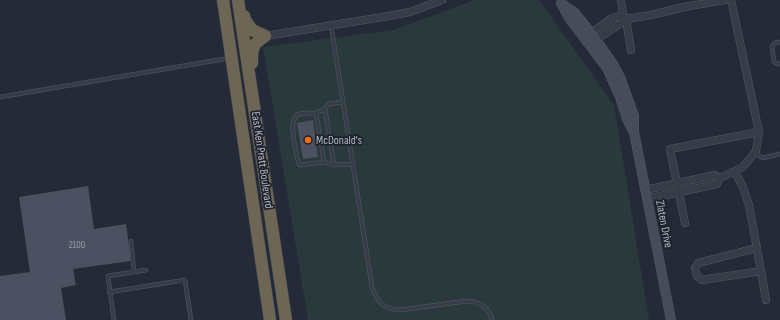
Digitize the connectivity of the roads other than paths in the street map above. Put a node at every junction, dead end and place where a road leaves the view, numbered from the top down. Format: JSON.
{"nodes":[{"id":1,"x":224,"y":0,"type":"edge"},
{"id":2,"x":239,"y":0,"type":"edge"},
{"id":3,"x":442,"y":0,"type":"edge"},
{"id":4,"x":621,"y":0,"type":"edge"},
{"id":5,"x":725,"y":0,"type":"edge"},
{"id":6,"x":731,"y":0,"type":"edge"},
{"id":7,"x":560,"y":1,"type":"edge"},
{"id":8,"x":690,"y":3,"type":"edge"},
{"id":9,"x":624,"y":16,"type":"junction"},
{"id":10,"x":605,"y":24,"type":"junction"},
{"id":11,"x":331,"y":25,"type":"junction"},
{"id":12,"x":610,"y":30,"type":"junction"},
{"id":13,"x":593,"y":36,"type":"junction"},
{"id":14,"x":255,"y":39,"type":"junction"},
{"id":15,"x":780,"y":42,"type":"edge"},
{"id":16,"x":630,"y":50,"type":"dead end"},
{"id":17,"x":231,"y":58,"type":"junction"},
{"id":18,"x":780,"y":64,"type":"edge"},
{"id":19,"x":0,"y":97,"type":"edge"},
{"id":20,"x":343,"y":102,"type":"junction"},
{"id":21,"x":325,"y":109,"type":"junction"},
{"id":22,"x":316,"y":113,"type":"junction"},
{"id":23,"x":634,"y":132,"type":"junction"},
{"id":24,"x":759,"y":132,"type":"junction"},
{"id":25,"x":754,"y":153,"type":"junction"},
{"id":26,"x":780,"y":154,"type":"edge"},
{"id":27,"x":324,"y":162,"type":"junction"},
{"id":28,"x":352,"y":164,"type":"junction"},
{"id":29,"x":334,"y":165,"type":"junction"},
{"id":30,"x":735,"y":172,"type":"junction"},
{"id":31,"x":720,"y":178,"type":"junction"},
{"id":32,"x":687,"y":181,"type":"junction"},
{"id":33,"x":677,"y":183,"type":"junction"},
{"id":34,"x":689,"y":190,"type":"junction"},
{"id":35,"x":679,"y":192,"type":"junction"},
{"id":36,"x":646,"y":194,"type":"junction"},
{"id":37,"x":685,"y":223,"type":"dead end"},
{"id":38,"x":131,"y":241,"type":"dead end"},
{"id":39,"x":757,"y":248,"type":"junction"},
{"id":40,"x":146,"y":270,"type":"dead end"},
{"id":41,"x":761,"y":271,"type":"junction"},
{"id":42,"x":134,"y":272,"type":"junction"},
{"id":43,"x":110,"y":292,"type":"junction"},
{"id":44,"x":766,"y":300,"type":"dead end"},
{"id":45,"x":114,"y":320,"type":"edge"},
{"id":46,"x":191,"y":320,"type":"edge"},
{"id":47,"x":270,"y":320,"type":"edge"},
{"id":48,"x":286,"y":320,"type":"edge"},
{"id":49,"x":492,"y":320,"type":"edge"},
{"id":50,"x":671,"y":320,"type":"edge"}],
"edges":[{"from":1,"to":14,"type":"highway"},
{"from":1,"to":17,"type":"highway","name":"East Ken Pratt Boulevard"},
{"from":2,"to":14,"type":"highway","name":"East Ken Pratt Boulevard"},
{"from":2,"to":14,"type":"highway"},
{"from":3,"to":11,"type":"street"},
{"from":4,"to":9,"type":"street"},
{"from":5,"to":8,"type":"street"},
{"from":6,"to":24,"type":"street"},
{"from":7,"to":13,"type":"street","name":"Zlaten Drive"},
{"from":7,"to":23,"type":"street","name":"Zlaten Drive"},
{"from":8,"to":9,"type":"street"},
{"from":9,"to":10,"type":"street"},
{"from":9,"to":12,"type":"street"},
{"from":9,"to":16,"type":"street"},
{"from":10,"to":12,"type":"street"},
{"from":10,"to":13,"type":"street"},
{"from":11,"to":14,"type":"street"},
{"from":11,"to":20,"type":"lane"},
{"from":12,"to":13,"type":"street"},
{"from":13,"to":23,"type":"street","name":"Zlaten Drive"},
{"from":14,"to":48,"type":"highway","name":"East Ken Pratt Boulevard"},
{"from":15,"to":18,"type":"lane"},
{"from":17,"to":19,"type":"lane"},
{"from":17,"to":47,"type":"highway","name":"East Ken Pratt Boulevard"},
{"from":20,"to":21,"type":"lane"},
{"from":20,"to":28,"type":"lane"},
{"from":21,"to":22,"type":"lane"},
{"from":21,"to":29,"type":"lane"},
{"from":22,"to":27,"type":"lane"},
{"from":22,"to":27,"type":"lane"},
{"from":23,"to":36,"type":"street","name":"Zlaten Drive"},
{"from":24,"to":25,"type":"street"},
{"from":24,"to":33,"type":"street"},
{"from":25,"to":26,"type":"lane"},
{"from":25,"to":30,"type":"street"},
{"from":27,"to":29,"type":"lane"},
{"from":28,"to":29,"type":"lane"},
{"from":28,"to":49,"type":"lane"},
{"from":30,"to":31,"type":"street"},
{"from":30,"to":39,"type":"street"},
{"from":31,"to":32,"type":"street"},
{"from":31,"to":34,"type":"street"},
{"from":32,"to":33,"type":"street"},
{"from":32,"to":34,"type":"street"},
{"from":33,"to":35,"type":"street"},
{"from":33,"to":36,"type":"street"},
{"from":34,"to":35,"type":"street"},
{"from":35,"to":36,"type":"street"},
{"from":35,"to":37,"type":"street"},
{"from":36,"to":50,"type":"street","name":"Zlaten Drive"},
{"from":38,"to":42,"type":"lane"},
{"from":39,"to":41,"type":"street"},
{"from":39,"to":41,"type":"street"},
{"from":40,"to":42,"type":"lane"},
{"from":41,"to":44,"type":"street"},
{"from":42,"to":43,"type":"lane"},
{"from":43,"to":45,"type":"lane"},
{"from":43,"to":46,"type":"lane"}]}
